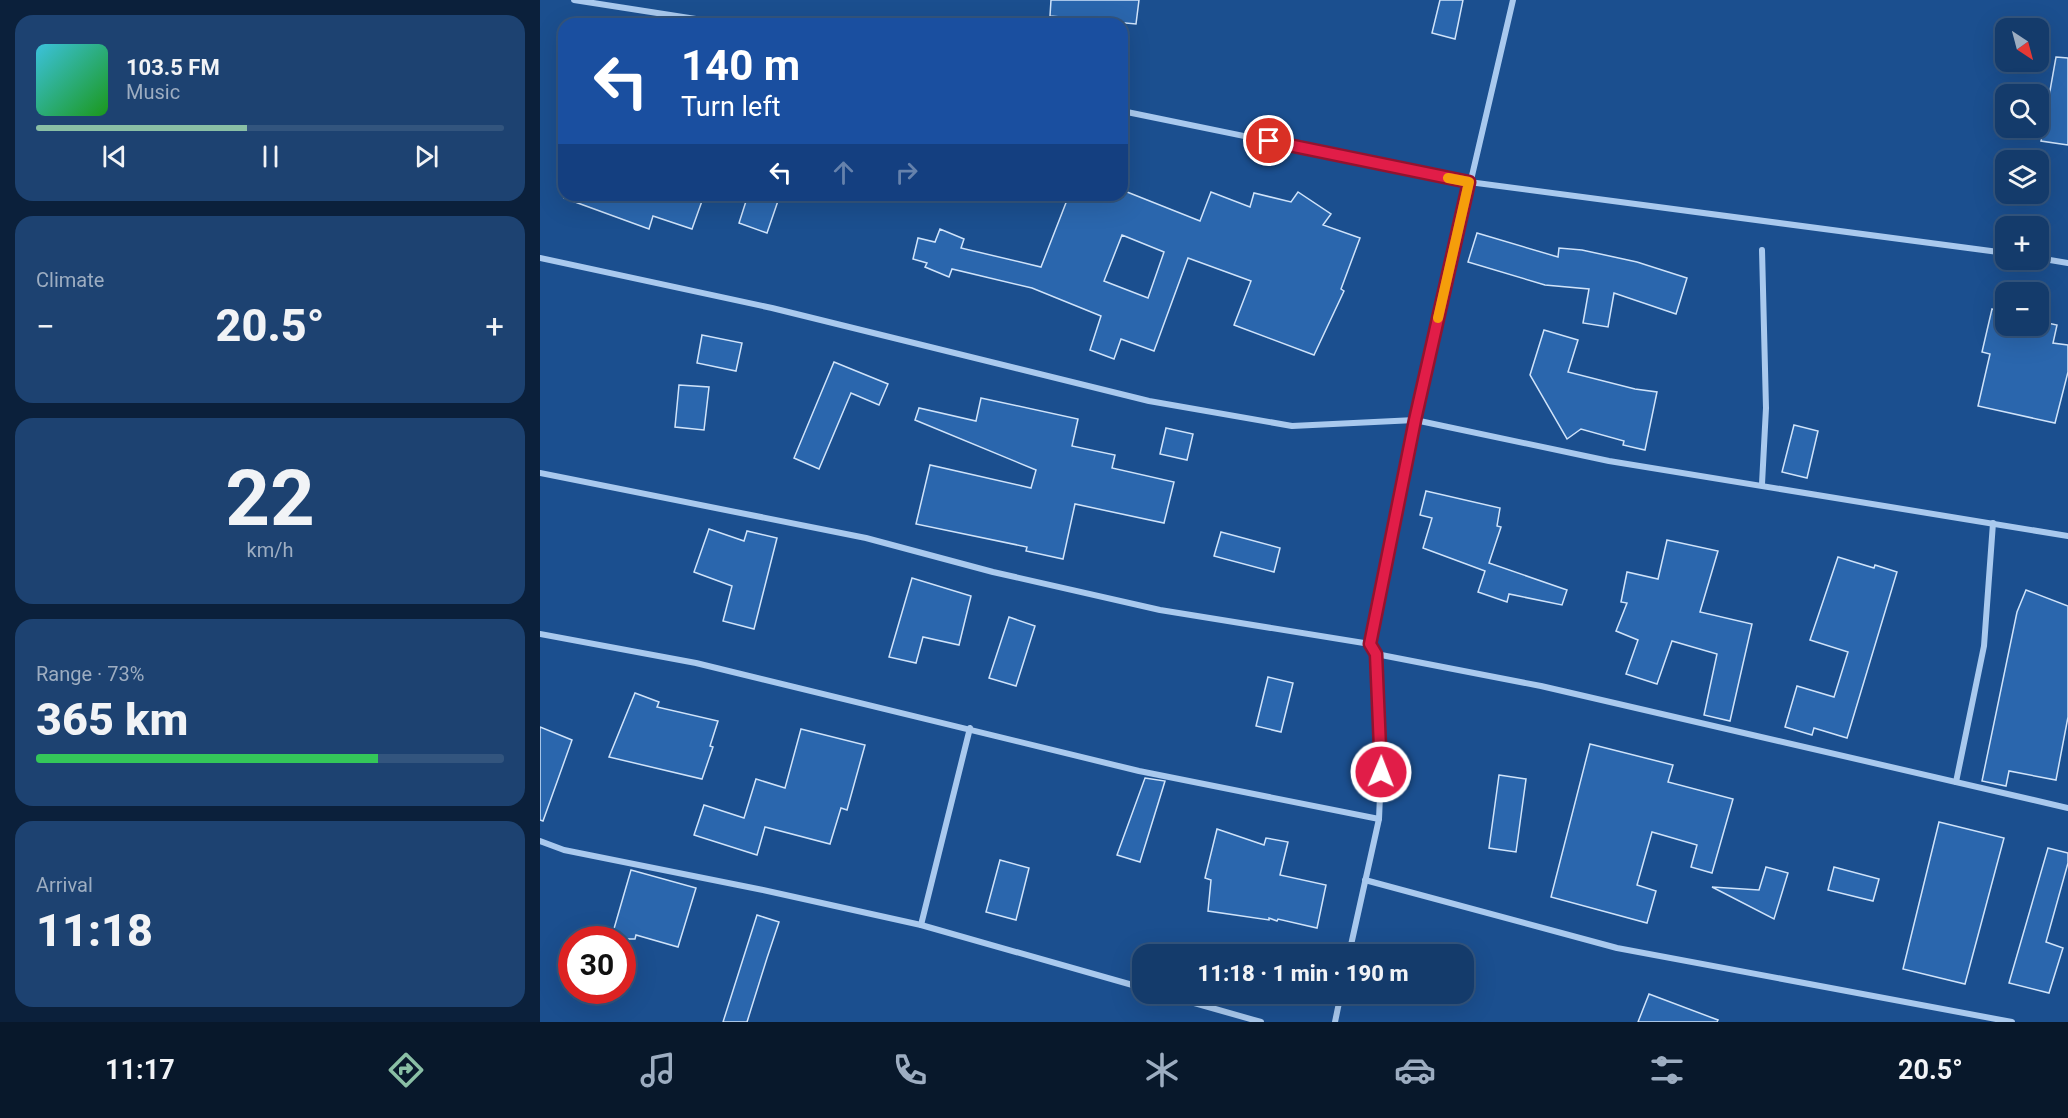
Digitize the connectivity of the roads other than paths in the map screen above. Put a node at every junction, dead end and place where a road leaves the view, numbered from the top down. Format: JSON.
{"nodes":[{"id":1,"x":574,"y":0,"type":"edge"},
{"id":2,"x":1513,"y":0,"type":"edge"},
{"id":3,"x":690,"y":18,"type":"edge"},
{"id":4,"x":1128,"y":112,"type":"edge"},
{"id":5,"x":1469,"y":182,"type":"junction"},
{"id":6,"x":1762,"y":250,"type":"dead end"},
{"id":7,"x":1995,"y":252,"type":"edge"},
{"id":8,"x":540,"y":258,"type":"edge"},
{"id":9,"x":2049,"y":260,"type":"edge"},
{"id":10,"x":2068,"y":263,"type":"edge"},
{"id":11,"x":1415,"y":420,"type":"junction"},
{"id":12,"x":540,"y":473,"type":"edge"},
{"id":13,"x":1762,"y":484,"type":"junction"},
{"id":14,"x":1994,"y":523,"type":"junction"},
{"id":15,"x":2068,"y":536,"type":"edge"},
{"id":16,"x":540,"y":634,"type":"edge"},
{"id":17,"x":1370,"y":644,"type":"junction"},
{"id":18,"x":1376,"y":654,"type":"junction"},
{"id":19,"x":970,"y":728,"type":"junction"},
{"id":20,"x":1956,"y":782,"type":"junction"},
{"id":21,"x":2068,"y":808,"type":"edge"},
{"id":22,"x":1379,"y":819,"type":"junction"},
{"id":23,"x":540,"y":841,"type":"edge"},
{"id":24,"x":1365,"y":880,"type":"junction"},
{"id":25,"x":921,"y":925,"type":"junction"},
{"id":26,"x":1352,"y":944,"type":"edge"},
{"id":27,"x":1132,"y":985,"type":"edge"},
{"id":28,"x":1198,"y":1004,"type":"edge"},
{"id":29,"x":1339,"y":1004,"type":"edge"},
{"id":30,"x":1261,"y":1022,"type":"edge"},
{"id":31,"x":1335,"y":1022,"type":"edge"},
{"id":32,"x":2012,"y":1022,"type":"edge"}],
"edges":[{"from":1,"to":3,"type":"street"},
{"from":2,"to":5,"type":"street"},
{"from":4,"to":5,"type":"street"},
{"from":5,"to":7,"type":"street"},
{"from":5,"to":11,"type":"street"},
{"from":6,"to":13,"type":"street"},
{"from":8,"to":11,"type":"street"},
{"from":9,"to":10,"type":"street"},
{"from":11,"to":13,"type":"street"},
{"from":11,"to":17,"type":"street"},
{"from":12,"to":17,"type":"street"},
{"from":13,"to":14,"type":"street"},
{"from":14,"to":15,"type":"street"},
{"from":14,"to":20,"type":"street"},
{"from":16,"to":19,"type":"street"},
{"from":17,"to":18,"type":"street"},
{"from":18,"to":20,"type":"street"},
{"from":18,"to":22,"type":"street"},
{"from":19,"to":22,"type":"street"},
{"from":19,"to":25,"type":"street"},
{"from":20,"to":21,"type":"street"},
{"from":22,"to":24,"type":"street"},
{"from":23,"to":25,"type":"street"},
{"from":24,"to":26,"type":"street"},
{"from":24,"to":32,"type":"street"},
{"from":25,"to":27,"type":"street"},
{"from":28,"to":30,"type":"street"},
{"from":29,"to":31,"type":"street"}]}
